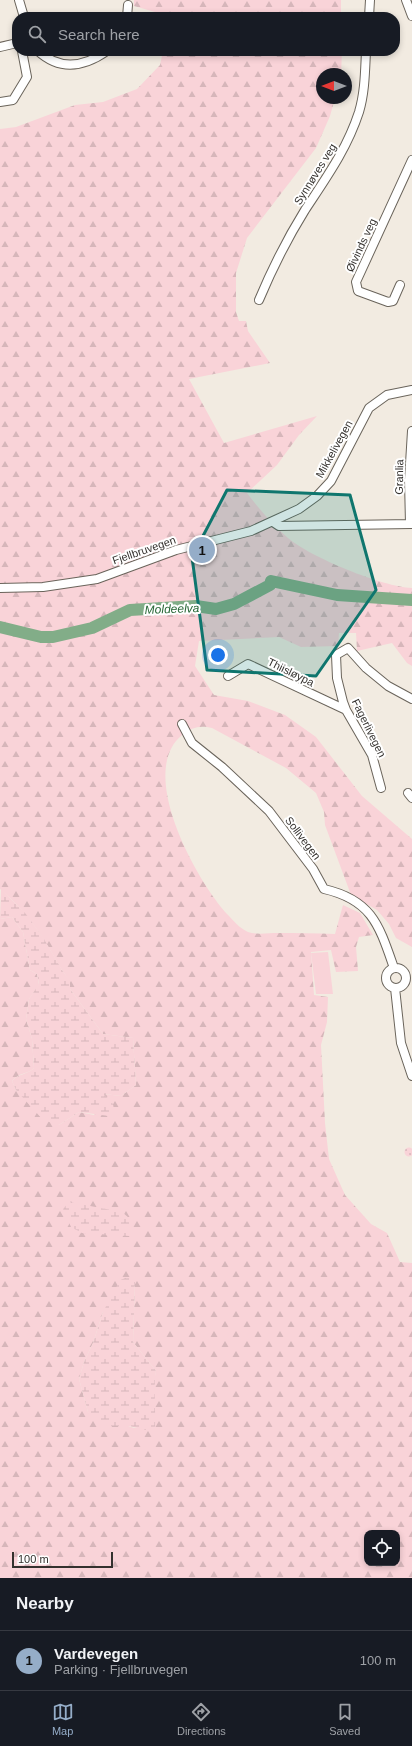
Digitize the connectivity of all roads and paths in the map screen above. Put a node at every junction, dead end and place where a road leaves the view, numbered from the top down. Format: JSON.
{"nodes":[{"id":1,"x":19,"y":0,"type":"edge"},
{"id":2,"x":370,"y":0,"type":"edge"},
{"id":3,"x":406,"y":0,"type":"edge"},
{"id":4,"x":128,"y":6,"type":"dead end"},
{"id":5,"x":23,"y":12,"type":"edge"},
{"id":6,"x":127,"y":12,"type":"edge"},
{"id":7,"x":369,"y":12,"type":"edge"},
{"id":8,"x":412,"y":16,"type":"edge"},
{"id":9,"x":12,"y":44,"type":"edge"},
{"id":10,"x":0,"y":47,"type":"edge"},
{"id":11,"x":23,"y":56,"type":"edge"},
{"id":12,"x":44,"y":56,"type":"edge"},
{"id":13,"x":100,"y":56,"type":"edge"},
{"id":14,"x":365,"y":56,"type":"edge"},
{"id":15,"x":0,"y":102,"type":"edge"},
{"id":16,"x":412,"y":160,"type":"edge"},
{"id":17,"x":400,"y":285,"type":"dead end"},
{"id":18,"x":259,"y":300,"type":"dead end"},
{"id":19,"x":412,"y":390,"type":"edge"},
{"id":20,"x":412,"y":431,"type":"edge"},
{"id":21,"x":273,"y":522,"type":"junction"},
{"id":22,"x":411,"y":524,"type":"edge"},
{"id":23,"x":0,"y":588,"type":"edge"},
{"id":24,"x":228,"y":676,"type":"dead end"},
{"id":25,"x":412,"y":699,"type":"edge"},
{"id":26,"x":346,"y":710,"type":"junction"},
{"id":27,"x":182,"y":724,"type":"dead end"},
{"id":28,"x":381,"y":788,"type":"dead end"},
{"id":29,"x":394,"y":968,"type":"junction"},
{"id":30,"x":395,"y":988,"type":"junction"},
{"id":31,"x":412,"y":1076,"type":"edge"}],
"edges":[{"from":1,"to":5,"type":"street"},
{"from":2,"to":7,"type":"street"},
{"from":3,"to":8,"type":"street"},
{"from":4,"to":6,"type":"street"},
{"from":9,"to":10,"type":"street"},
{"from":11,"to":15,"type":"street"},
{"from":12,"to":13,"type":"street"},
{"from":14,"to":18,"type":"street","name":"Synnøves veg"},
{"from":16,"to":17,"type":"street","name":"Øivinds veg"},
{"from":19,"to":21,"type":"street","name":"Mikkelivegen"},
{"from":20,"to":22,"type":"street","name":"Granlia"},
{"from":21,"to":22,"type":"street"},
{"from":21,"to":23,"type":"street","name":"Fjellbruvegen"},
{"from":24,"to":26,"type":"street","name":"Thiisløypa"},
{"from":25,"to":26,"type":"street","name":"Fagerlivegen"},
{"from":26,"to":28,"type":"street","name":"Fagerlivegen"},
{"from":27,"to":29,"type":"street","name":"Sollivegen"},
{"from":29,"to":30,"type":"street"},
{"from":29,"to":30,"type":"street","name":"Sollivegen"},
{"from":30,"to":31,"type":"street"}]}
